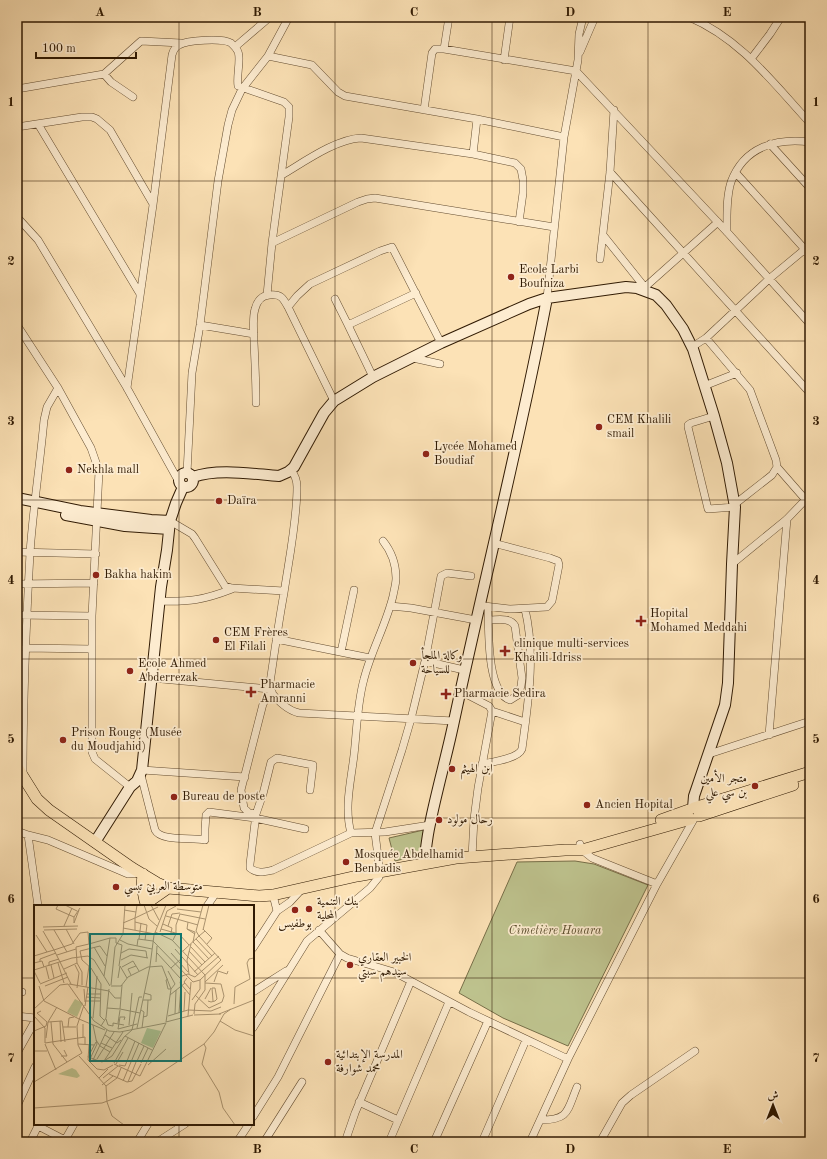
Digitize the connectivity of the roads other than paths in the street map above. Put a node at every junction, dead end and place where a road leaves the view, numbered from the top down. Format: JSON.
{"nodes":[{"id":1,"x":270,"y":17,"type":"edge"},
{"id":2,"x":289,"y":17,"type":"edge"},
{"id":3,"x":449,"y":17,"type":"edge"},
{"id":4,"x":510,"y":17,"type":"edge"},
{"id":5,"x":583,"y":17,"type":"edge"},
{"id":6,"x":595,"y":17,"type":"edge"},
{"id":7,"x":689,"y":17,"type":"edge"},
{"id":8,"x":781,"y":17,"type":"edge"},
{"id":9,"x":184,"y":43,"type":"junction"},
{"id":10,"x":235,"y":47,"type":"junction"},
{"id":11,"x":444,"y":49,"type":"junction"},
{"id":12,"x":268,"y":56,"type":"junction"},
{"id":13,"x":578,"y":56,"type":"junction"},
{"id":14,"x":751,"y":59,"type":"junction"},
{"id":15,"x":504,"y":60,"type":"junction"},
{"id":16,"x":576,"y":71,"type":"junction"},
{"id":17,"x":104,"y":74,"type":"junction"},
{"id":18,"x":17,"y":89,"type":"edge"},
{"id":19,"x":242,"y":89,"type":"junction"},
{"id":20,"x":133,"y":97,"type":"dead end"},
{"id":21,"x":424,"y":110,"type":"junction"},
{"id":22,"x":614,"y":110,"type":"junction"},
{"id":23,"x":477,"y":119,"type":"junction"},
{"id":24,"x":810,"y":123,"type":"edge"},
{"id":25,"x":38,"y":124,"type":"junction"},
{"id":26,"x":17,"y":127,"type":"edge"},
{"id":27,"x":564,"y":137,"type":"junction"},
{"id":28,"x":810,"y":142,"type":"edge"},
{"id":29,"x":770,"y":144,"type":"junction"},
{"id":30,"x":473,"y":154,"type":"junction"},
{"id":31,"x":610,"y":172,"type":"junction"},
{"id":32,"x":736,"y":172,"type":"junction"},
{"id":33,"x":282,"y":174,"type":"junction"},
{"id":34,"x":810,"y":188,"type":"edge"},
{"id":35,"x":153,"y":205,"type":"junction"},
{"id":36,"x":17,"y":217,"type":"edge"},
{"id":37,"x":519,"y":222,"type":"junction"},
{"id":38,"x":718,"y":222,"type":"junction"},
{"id":39,"x":554,"y":228,"type":"junction"},
{"id":40,"x":726,"y":232,"type":"junction"},
{"id":41,"x":603,"y":235,"type":"junction"},
{"id":42,"x":272,"y":243,"type":"junction"},
{"id":43,"x":808,"y":250,"type":"edge"},
{"id":44,"x":683,"y":254,"type":"junction"},
{"id":45,"x":600,"y":259,"type":"dead end"},
{"id":46,"x":769,"y":279,"type":"junction"},
{"id":47,"x":646,"y":289,"type":"junction"},
{"id":48,"x":416,"y":293,"type":"junction"},
{"id":49,"x":140,"y":294,"type":"junction"},
{"id":50,"x":267,"y":295,"type":"junction"},
{"id":51,"x":547,"y":298,"type":"junction"},
{"id":52,"x":335,"y":299,"type":"dead end"},
{"id":53,"x":288,"y":306,"type":"junction"},
{"id":54,"x":736,"y":311,"type":"junction"},
{"id":55,"x":810,"y":324,"type":"edge"},
{"id":56,"x":17,"y":325,"type":"edge"},
{"id":57,"x":200,"y":325,"type":"junction"},
{"id":58,"x":348,"y":325,"type":"junction"},
{"id":59,"x":254,"y":334,"type":"junction"},
{"id":60,"x":706,"y":338,"type":"junction"},
{"id":61,"x":441,"y":343,"type":"junction"},
{"id":62,"x":692,"y":347,"type":"junction"},
{"id":63,"x":413,"y":358,"type":"junction"},
{"id":64,"x":440,"y":364,"type":"dead end"},
{"id":65,"x":736,"y":373,"type":"junction"},
{"id":66,"x":373,"y":377,"type":"junction"},
{"id":67,"x":704,"y":386,"type":"junction"},
{"id":68,"x":58,"y":388,"type":"junction"},
{"id":69,"x":126,"y":388,"type":"junction"},
{"id":70,"x":810,"y":394,"type":"edge"},
{"id":71,"x":334,"y":401,"type":"junction"},
{"id":72,"x":256,"y":404,"type":"dead end"},
{"id":73,"x":714,"y":416,"type":"junction"},
{"id":74,"x":777,"y":467,"type":"junction"},
{"id":75,"x":291,"y":470,"type":"junction"},
{"id":76,"x":190,"y":475,"type":"junction"},
{"id":77,"x":181,"y":484,"type":"junction"},
{"id":78,"x":808,"y":497,"type":"edge"},
{"id":79,"x":17,"y":498,"type":"edge"},
{"id":80,"x":17,"y":505,"type":"edge"},
{"id":81,"x":35,"y":506,"type":"junction"},
{"id":82,"x":735,"y":506,"type":"junction"},
{"id":83,"x":96,"y":517,"type":"junction"},
{"id":84,"x":786,"y":518,"type":"junction"},
{"id":85,"x":170,"y":525,"type":"junction"},
{"id":86,"x":384,"y":541,"type":"dead end"},
{"id":87,"x":493,"y":543,"type":"junction"},
{"id":88,"x":17,"y":552,"type":"edge"},
{"id":89,"x":30,"y":553,"type":"junction"},
{"id":90,"x":96,"y":554,"type":"junction"},
{"id":91,"x":732,"y":564,"type":"junction"},
{"id":92,"x":471,"y":576,"type":"dead end"},
{"id":93,"x":94,"y":583,"type":"junction"},
{"id":94,"x":17,"y":584,"type":"edge"},
{"id":95,"x":29,"y":584,"type":"junction"},
{"id":96,"x":232,"y":588,"type":"junction"},
{"id":97,"x":354,"y":590,"type":"dead end"},
{"id":98,"x":284,"y":591,"type":"junction"},
{"id":99,"x":159,"y":601,"type":"junction"},
{"id":100,"x":390,"y":606,"type":"junction"},
{"id":101,"x":484,"y":606,"type":"junction"},
{"id":102,"x":525,"y":609,"type":"junction"},
{"id":103,"x":434,"y":613,"type":"junction"},
{"id":104,"x":17,"y":615,"type":"edge"},
{"id":105,"x":27,"y":616,"type":"junction"},
{"id":106,"x":92,"y":616,"type":"junction"},
{"id":107,"x":476,"y":620,"type":"junction"},
{"id":108,"x":489,"y":620,"type":"junction"},
{"id":109,"x":276,"y":639,"type":"junction"},
{"id":110,"x":25,"y":648,"type":"junction"},
{"id":111,"x":92,"y":649,"type":"junction"},
{"id":112,"x":341,"y":652,"type":"junction"},
{"id":113,"x":370,"y":658,"type":"junction"},
{"id":114,"x":425,"y":661,"type":"junction"},
{"id":115,"x":464,"y":670,"type":"junction"},
{"id":116,"x":151,"y":678,"type":"junction"},
{"id":117,"x":270,"y":691,"type":"junction"},
{"id":118,"x":460,"y":691,"type":"junction"},
{"id":119,"x":492,"y":711,"type":"junction"},
{"id":120,"x":357,"y":716,"type":"junction"},
{"id":121,"x":411,"y":719,"type":"junction"},
{"id":122,"x":454,"y":721,"type":"junction"},
{"id":123,"x":810,"y":721,"type":"edge"},
{"id":124,"x":525,"y":722,"type":"junction"},
{"id":125,"x":769,"y":735,"type":"junction"},
{"id":126,"x":708,"y":754,"type":"junction"},
{"id":127,"x":482,"y":764,"type":"junction"},
{"id":128,"x":20,"y":772,"type":"edge"},
{"id":129,"x":141,"y":772,"type":"junction"},
{"id":130,"x":810,"y":772,"type":"edge"},
{"id":131,"x":245,"y":777,"type":"junction"},
{"id":132,"x":810,"y":779,"type":"edge"},
{"id":133,"x":130,"y":787,"type":"junction"},
{"id":134,"x":310,"y":790,"type":"dead end"},
{"id":135,"x":693,"y":813,"type":"junction"},
{"id":136,"x":256,"y":816,"type":"junction"},
{"id":137,"x":430,"y":825,"type":"junction"},
{"id":138,"x":305,"y":829,"type":"dead end"},
{"id":139,"x":17,"y":831,"type":"edge"},
{"id":140,"x":375,"y":832,"type":"junction"},
{"id":141,"x":351,"y":833,"type":"junction"},
{"id":142,"x":28,"y":835,"type":"junction"},
{"id":143,"x":95,"y":842,"type":"junction"},
{"id":144,"x":581,"y":847,"type":"junction"},
{"id":145,"x":472,"y":857,"type":"junction"},
{"id":146,"x":424,"y":863,"type":"junction"},
{"id":147,"x":380,"y":872,"type":"junction"},
{"id":148,"x":147,"y":877,"type":"junction"},
{"id":149,"x":657,"y":884,"type":"junction"},
{"id":150,"x":168,"y":888,"type":"junction"},
{"id":151,"x":302,"y":889,"type":"junction"},
{"id":152,"x":216,"y":893,"type":"junction"},
{"id":153,"x":273,"y":895,"type":"junction"},
{"id":154,"x":145,"y":903,"type":"edge"},
{"id":155,"x":38,"y":905,"type":"edge"},
{"id":156,"x":208,"y":905,"type":"edge"},
{"id":157,"x":277,"y":911,"type":"junction"},
{"id":158,"x":319,"y":930,"type":"junction"},
{"id":159,"x":254,"y":946,"type":"edge"},
{"id":160,"x":340,"y":954,"type":"junction"},
{"id":161,"x":288,"y":970,"type":"junction"},
{"id":162,"x":411,"y":981,"type":"junction"},
{"id":163,"x":254,"y":991,"type":"edge"},
{"id":164,"x":449,"y":1002,"type":"junction"},
{"id":165,"x":17,"y":1016,"type":"edge"},
{"id":166,"x":34,"y":1018,"type":"edge"},
{"id":167,"x":488,"y":1021,"type":"junction"},
{"id":168,"x":34,"y":1023,"type":"edge"},
{"id":169,"x":254,"y":1026,"type":"edge"},
{"id":170,"x":526,"y":1040,"type":"junction"},
{"id":171,"x":695,"y":1051,"type":"dead end"},
{"id":172,"x":17,"y":1053,"type":"edge"},
{"id":173,"x":568,"y":1059,"type":"junction"},
{"id":174,"x":34,"y":1069,"type":"edge"},
{"id":175,"x":302,"y":1082,"type":"dead end"},
{"id":176,"x":577,"y":1087,"type":"dead end"},
{"id":177,"x":359,"y":1102,"type":"junction"},
{"id":178,"x":17,"y":1106,"type":"edge"},
{"id":179,"x":254,"y":1115,"type":"edge"},
{"id":180,"x":398,"y":1120,"type":"junction"},
{"id":181,"x":541,"y":1120,"type":"junction"},
{"id":182,"x":39,"y":1125,"type":"edge"},
{"id":183,"x":74,"y":1125,"type":"edge"},
{"id":184,"x":147,"y":1125,"type":"edge"},
{"id":185,"x":183,"y":1125,"type":"edge"},
{"id":186,"x":247,"y":1125,"type":"edge"},
{"id":187,"x":67,"y":1141,"type":"edge"},
{"id":188,"x":30,"y":1142,"type":"edge"},
{"id":189,"x":137,"y":1142,"type":"edge"},
{"id":190,"x":157,"y":1142,"type":"edge"},
{"id":191,"x":237,"y":1142,"type":"edge"},
{"id":192,"x":264,"y":1142,"type":"edge"},
{"id":193,"x":345,"y":1142,"type":"edge"},
{"id":194,"x":388,"y":1142,"type":"edge"},
{"id":195,"x":434,"y":1142,"type":"edge"},
{"id":196,"x":482,"y":1142,"type":"edge"},
{"id":197,"x":530,"y":1142,"type":"edge"},
{"id":198,"x":600,"y":1142,"type":"edge"}],
"edges":[{"from":1,"to":10,"type":"street"},
{"from":2,"to":12,"type":"street"},
{"from":3,"to":11,"type":"street"},
{"from":4,"to":15,"type":"street"},
{"from":5,"to":13,"type":"street"},
{"from":6,"to":13,"type":"street"},
{"from":7,"to":14,"type":"street"},
{"from":8,"to":14,"type":"street"},
{"from":9,"to":10,"type":"street"},
{"from":9,"to":17,"type":"street"},
{"from":9,"to":35,"type":"street"},
{"from":10,"to":19,"type":"street"},
{"from":11,"to":15,"type":"street"},
{"from":11,"to":21,"type":"street"},
{"from":12,"to":19,"type":"street"},
{"from":12,"to":21,"type":"street"},
{"from":13,"to":16,"type":"street"},
{"from":14,"to":24,"type":"street"},
{"from":15,"to":16,"type":"street"},
{"from":16,"to":22,"type":"street"},
{"from":16,"to":27,"type":"street"},
{"from":17,"to":18,"type":"street"},
{"from":17,"to":20,"type":"street"},
{"from":19,"to":33,"type":"street"},
{"from":19,"to":57,"type":"street"},
{"from":21,"to":23,"type":"street"},
{"from":22,"to":31,"type":"street"},
{"from":22,"to":38,"type":"street"},
{"from":23,"to":27,"type":"street"},
{"from":23,"to":30,"type":"street"},
{"from":25,"to":26,"type":"street"},
{"from":25,"to":35,"type":"street"},
{"from":25,"to":49,"type":"street"},
{"from":27,"to":39,"type":"street"},
{"from":28,"to":29,"type":"street"},
{"from":29,"to":32,"type":"street"},
{"from":29,"to":34,"type":"street"},
{"from":30,"to":33,"type":"street"},
{"from":30,"to":37,"type":"street"},
{"from":31,"to":41,"type":"street"},
{"from":31,"to":44,"type":"street"},
{"from":32,"to":40,"type":"street"},
{"from":32,"to":43,"type":"street"},
{"from":33,"to":42,"type":"street"},
{"from":35,"to":49,"type":"street"},
{"from":36,"to":69,"type":"street"},
{"from":37,"to":39,"type":"street"},
{"from":37,"to":42,"type":"street"},
{"from":38,"to":40,"type":"street"},
{"from":38,"to":44,"type":"street"},
{"from":39,"to":51,"type":"street"},
{"from":40,"to":46,"type":"street"},
{"from":41,"to":45,"type":"street"},
{"from":41,"to":47,"type":"street"},
{"from":42,"to":50,"type":"street"},
{"from":43,"to":46,"type":"street"},
{"from":44,"to":47,"type":"street"},
{"from":44,"to":54,"type":"street"},
{"from":46,"to":54,"type":"street"},
{"from":46,"to":55,"type":"street"},
{"from":47,"to":51,"type":"main road"},
{"from":47,"to":62,"type":"main road"},
{"from":48,"to":53,"type":"street"},
{"from":48,"to":58,"type":"street"},
{"from":48,"to":61,"type":"street"},
{"from":49,"to":69,"type":"street"},
{"from":50,"to":53,"type":"street"},
{"from":50,"to":59,"type":"street"},
{"from":51,"to":61,"type":"main road"},
{"from":51,"to":87,"type":"main road"},
{"from":52,"to":58,"type":"street"},
{"from":53,"to":71,"type":"street"},
{"from":54,"to":60,"type":"street"},
{"from":54,"to":70,"type":"street"},
{"from":56,"to":68,"type":"street"},
{"from":57,"to":59,"type":"street"},
{"from":57,"to":76,"type":"street"},
{"from":58,"to":66,"type":"street"},
{"from":59,"to":72,"type":"street"},
{"from":60,"to":62,"type":"street"},
{"from":60,"to":65,"type":"street"},
{"from":61,"to":63,"type":"main road"},
{"from":62,"to":67,"type":"main road"},
{"from":63,"to":64,"type":"street"},
{"from":63,"to":66,"type":"main road"},
{"from":65,"to":67,"type":"street"},
{"from":65,"to":74,"type":"street"},
{"from":66,"to":71,"type":"main road"},
{"from":67,"to":73,"type":"main road"},
{"from":68,"to":81,"type":"street"},
{"from":68,"to":83,"type":"street"},
{"from":69,"to":77,"type":"street"},
{"from":71,"to":75,"type":"main road"},
{"from":73,"to":82,"type":"main road"},
{"from":73,"to":82,"type":"street"},
{"from":74,"to":78,"type":"street"},
{"from":74,"to":82,"type":"street"},
{"from":75,"to":76,"type":"main road"},
{"from":75,"to":98,"type":"street"},
{"from":76,"to":77,"type":"main road"},
{"from":77,"to":85,"type":"main road"},
{"from":78,"to":84,"type":"street"},
{"from":79,"to":81,"type":"main road"},
{"from":80,"to":81,"type":"main road"},
{"from":81,"to":83,"type":"main road"},
{"from":81,"to":89,"type":"street"},
{"from":82,"to":91,"type":"main road"},
{"from":83,"to":85,"type":"main road"},
{"from":83,"to":90,"type":"street"},
{"from":84,"to":91,"type":"street"},
{"from":84,"to":125,"type":"street"},
{"from":85,"to":96,"type":"street"},
{"from":85,"to":99,"type":"main road"},
{"from":86,"to":100,"type":"street"},
{"from":87,"to":101,"type":"main road"},
{"from":87,"to":102,"type":"street"},
{"from":88,"to":89,"type":"street"},
{"from":89,"to":90,"type":"street"},
{"from":89,"to":95,"type":"street"},
{"from":90,"to":93,"type":"street"},
{"from":91,"to":126,"type":"main road"},
{"from":92,"to":103,"type":"street"},
{"from":93,"to":95,"type":"street"},
{"from":93,"to":106,"type":"street"},
{"from":94,"to":95,"type":"street"},
{"from":95,"to":105,"type":"street"},
{"from":96,"to":98,"type":"street"},
{"from":96,"to":99,"type":"street"},
{"from":97,"to":112,"type":"street"},
{"from":98,"to":109,"type":"street"},
{"from":99,"to":116,"type":"main road"},
{"from":100,"to":103,"type":"street"},
{"from":100,"to":113,"type":"street"},
{"from":101,"to":102,"type":"street"},
{"from":101,"to":107,"type":"main road"},
{"from":101,"to":108,"type":"street"},
{"from":102,"to":124,"type":"street"},
{"from":103,"to":107,"type":"street"},
{"from":103,"to":114,"type":"street"},
{"from":104,"to":105,"type":"street"},
{"from":105,"to":106,"type":"street"},
{"from":105,"to":110,"type":"street"},
{"from":106,"to":111,"type":"street"},
{"from":107,"to":115,"type":"main road"},
{"from":108,"to":108,"type":"street"},
{"from":109,"to":112,"type":"street"},
{"from":109,"to":117,"type":"street"},
{"from":110,"to":111,"type":"street"},
{"from":110,"to":128,"type":"street"},
{"from":111,"to":133,"type":"street"},
{"from":112,"to":113,"type":"street"},
{"from":113,"to":120,"type":"street"},
{"from":114,"to":115,"type":"street"},
{"from":114,"to":121,"type":"street"},
{"from":115,"to":118,"type":"main road"},
{"from":116,"to":117,"type":"street"},
{"from":116,"to":129,"type":"main road"},
{"from":117,"to":120,"type":"street"},
{"from":117,"to":131,"type":"street"},
{"from":118,"to":119,"type":"street"},
{"from":118,"to":122,"type":"main road"},
{"from":119,"to":124,"type":"street"},
{"from":119,"to":127,"type":"street"},
{"from":120,"to":121,"type":"street"},
{"from":120,"to":141,"type":"street"},
{"from":121,"to":122,"type":"street"},
{"from":121,"to":140,"type":"street"},
{"from":122,"to":137,"type":"main road"},
{"from":123,"to":125,"type":"street"},
{"from":124,"to":127,"type":"street"},
{"from":125,"to":126,"type":"street"},
{"from":126,"to":135,"type":"main road"},
{"from":127,"to":145,"type":"street"},
{"from":128,"to":143,"type":"main road"},
{"from":129,"to":131,"type":"street"},
{"from":129,"to":133,"type":"main road"},
{"from":129,"to":136,"type":"street"},
{"from":130,"to":135,"type":"main road"},
{"from":131,"to":136,"type":"street"},
{"from":132,"to":135,"type":"main road"},
{"from":133,"to":143,"type":"main road"},
{"from":134,"to":136,"type":"street"},
{"from":135,"to":144,"type":"main road"},
{"from":135,"to":149,"type":"street"},
{"from":136,"to":138,"type":"street"},
{"from":136,"to":141,"type":"street"},
{"from":137,"to":140,"type":"street"},
{"from":137,"to":146,"type":"main road"},
{"from":139,"to":142,"type":"street"},
{"from":140,"to":141,"type":"street"},
{"from":140,"to":147,"type":"street"},
{"from":142,"to":148,"type":"street"},
{"from":142,"to":155,"type":"street"},
{"from":143,"to":148,"type":"main road"},
{"from":144,"to":145,"type":"main road"},
{"from":144,"to":149,"type":"street"},
{"from":145,"to":146,"type":"main road"},
{"from":146,"to":147,"type":"main road"},
{"from":147,"to":151,"type":"main road"},
{"from":147,"to":158,"type":"street"},
{"from":148,"to":150,"type":"main road"},
{"from":148,"to":154,"type":"street"},
{"from":148,"to":154,"type":"main road"},
{"from":149,"to":173,"type":"street"},
{"from":150,"to":152,"type":"main road"},
{"from":150,"to":154,"type":"main road"},
{"from":151,"to":153,"type":"main road"},
{"from":151,"to":157,"type":"street"},
{"from":152,"to":153,"type":"main road"},
{"from":152,"to":156,"type":"street"},
{"from":153,"to":157,"type":"street"},
{"from":157,"to":159,"type":"street"},
{"from":158,"to":160,"type":"street"},
{"from":158,"to":161,"type":"street"},
{"from":160,"to":162,"type":"street"},
{"from":160,"to":179,"type":"street"},
{"from":161,"to":163,"type":"street"},
{"from":161,"to":169,"type":"street"},
{"from":162,"to":164,"type":"street"},
{"from":162,"to":177,"type":"street"},
{"from":164,"to":167,"type":"street"},
{"from":164,"to":180,"type":"street"},
{"from":165,"to":166,"type":"street"},
{"from":167,"to":170,"type":"street"},
{"from":167,"to":195,"type":"street"},
{"from":168,"to":172,"type":"street"},
{"from":170,"to":173,"type":"street"},
{"from":170,"to":196,"type":"street"},
{"from":171,"to":198,"type":"street"},
{"from":173,"to":181,"type":"street"},
{"from":174,"to":178,"type":"street"},
{"from":175,"to":192,"type":"street"},
{"from":176,"to":181,"type":"street"},
{"from":177,"to":180,"type":"street"},
{"from":177,"to":193,"type":"street"},
{"from":180,"to":194,"type":"street"},
{"from":181,"to":197,"type":"street"},
{"from":182,"to":187,"type":"street"},
{"from":182,"to":188,"type":"street"},
{"from":183,"to":187,"type":"street"},
{"from":184,"to":189,"type":"street"},
{"from":185,"to":190,"type":"street"},
{"from":186,"to":191,"type":"street"}]}
